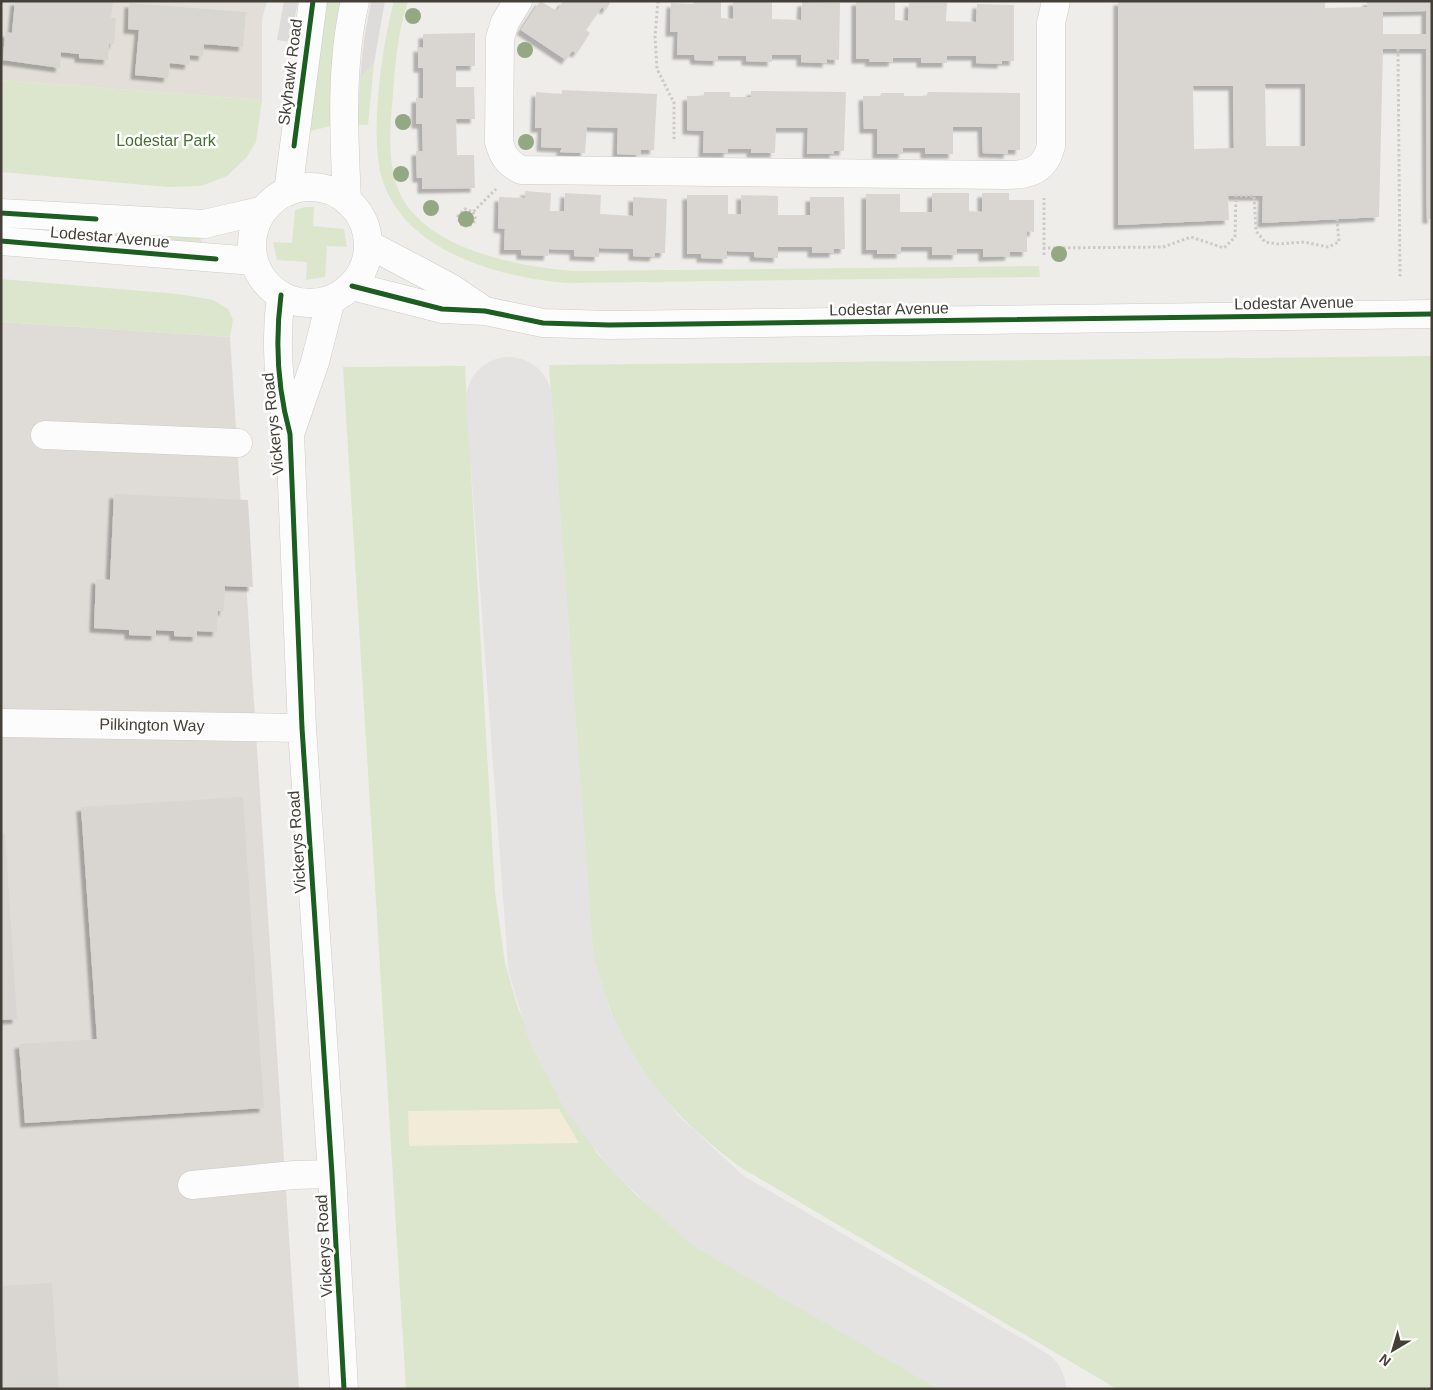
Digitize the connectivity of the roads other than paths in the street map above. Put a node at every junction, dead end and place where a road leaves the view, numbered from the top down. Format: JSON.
{"nodes":[{"id":1,"x":313,"y":1,"type":"edge"},
{"id":2,"x":355,"y":1,"type":"edge"},
{"id":3,"x":518,"y":1,"type":"edge"},
{"id":4,"x":1056,"y":1,"type":"edge"},
{"id":5,"x":288,"y":192,"type":"junction"},
{"id":6,"x":347,"y":201,"type":"junction"},
{"id":7,"x":264,"y":210,"type":"junction"},
{"id":8,"x":1,"y":213,"type":"edge"},
{"id":9,"x":1,"y":241,"type":"edge"},
{"id":10,"x":368,"y":244,"type":"junction"},
{"id":11,"x":254,"y":261,"type":"junction"},
{"id":12,"x":341,"y":292,"type":"junction"},
{"id":13,"x":281,"y":295,"type":"junction"},
{"id":14,"x":485,"y":311,"type":"junction"},
{"id":15,"x":1432,"y":314,"type":"edge"},
{"id":16,"x":290,"y":434,"type":"junction"},
{"id":17,"x":45,"y":436,"type":"dead end"},
{"id":18,"x":238,"y":443,"type":"dead end"},
{"id":19,"x":1,"y":723,"type":"edge"},
{"id":20,"x":302,"y":728,"type":"junction"},
{"id":21,"x":332,"y":1174,"type":"junction"},
{"id":22,"x":192,"y":1185,"type":"dead end"},
{"id":23,"x":344,"y":1389,"type":"edge"}],
"edges":[{"from":1,"to":5,"type":"street","name":"Skyhawk Road"},
{"from":2,"to":6,"type":"street"},
{"from":3,"to":4,"type":"street"},
{"from":5,"to":6,"type":"street"},
{"from":5,"to":7,"type":"street"},
{"from":6,"to":10,"type":"street"},
{"from":7,"to":8,"type":"street","name":"Lodestar Avenue"},
{"from":7,"to":11,"type":"street"},
{"from":9,"to":11,"type":"street","name":"Lodestar Avenue"},
{"from":10,"to":12,"type":"street"},
{"from":10,"to":14,"type":"street","name":"Lodestar Avenue"},
{"from":11,"to":13,"type":"street"},
{"from":12,"to":13,"type":"street"},
{"from":12,"to":14,"type":"street","name":"Lodestar Avenue"},
{"from":12,"to":16,"type":"street","name":"Vickerys Road"},
{"from":13,"to":16,"type":"street","name":"Vickerys Road"},
{"from":14,"to":15,"type":"street","name":"Lodestar Avenue"},
{"from":16,"to":20,"type":"street","name":"Vickerys Road"},
{"from":17,"to":18,"type":"street"},
{"from":19,"to":20,"type":"street","name":"Pilkington Way"},
{"from":20,"to":21,"type":"street","name":"Vickerys Road"},
{"from":21,"to":22,"type":"street"},
{"from":21,"to":23,"type":"street","name":"Vickerys Road"}]}
